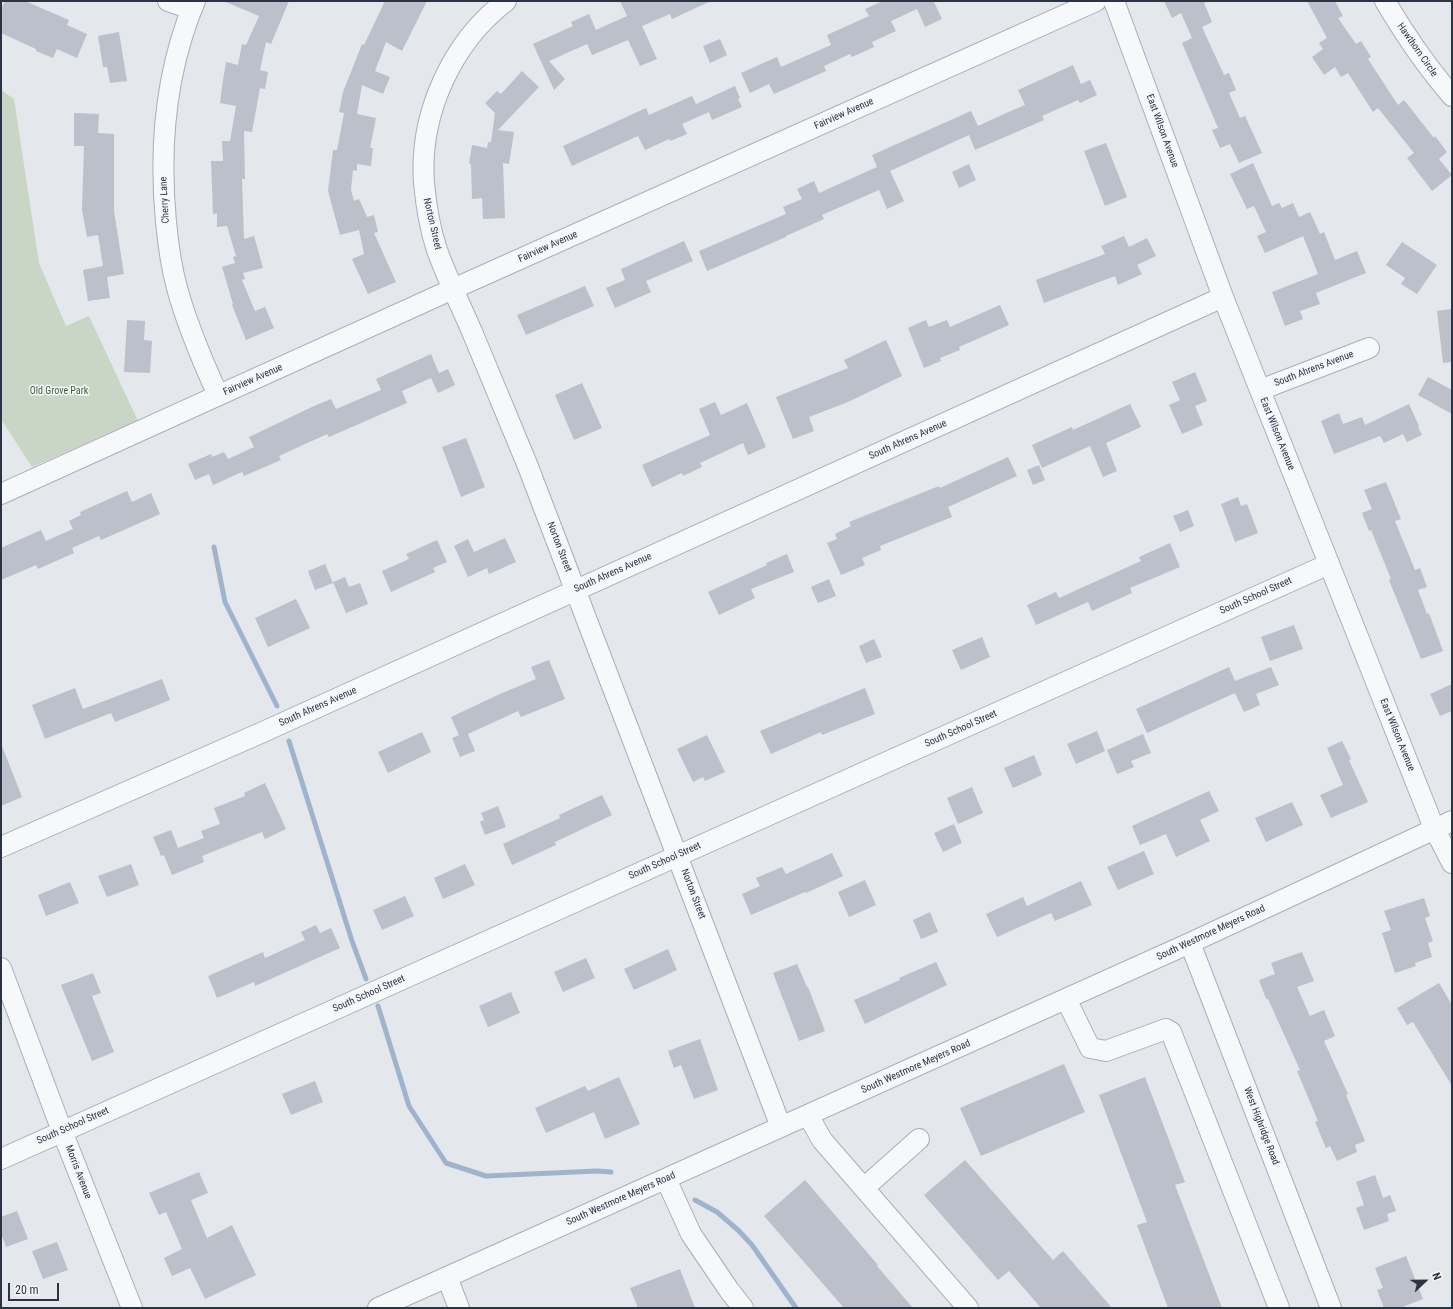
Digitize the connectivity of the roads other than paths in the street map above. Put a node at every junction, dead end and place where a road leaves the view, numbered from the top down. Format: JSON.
{"nodes":[{"id":1,"x":168,"y":1,"type":"edge"},
{"id":2,"x":506,"y":1,"type":"edge"},
{"id":3,"x":1096,"y":1,"type":"edge"},
{"id":4,"x":1114,"y":1,"type":"edge"},
{"id":5,"x":1385,"y":1,"type":"edge"},
{"id":6,"x":194,"y":5,"type":"edge"},
{"id":7,"x":1452,"y":96,"type":"edge"},
{"id":8,"x":453,"y":289,"type":"junction"},
{"id":9,"x":1223,"y":297,"type":"junction"},
{"id":10,"x":1369,"y":348,"type":"dead end"},
{"id":11,"x":1260,"y":390,"type":"junction"},
{"id":12,"x":218,"y":395,"type":"junction"},
{"id":13,"x":1,"y":494,"type":"edge"},
{"id":14,"x":1329,"y":564,"type":"junction"},
{"id":15,"x":576,"y":590,"type":"junction"},
{"id":16,"x":1443,"y":824,"type":"edge"},
{"id":17,"x":1,"y":847,"type":"edge"},
{"id":18,"x":678,"y":855,"type":"junction"},
{"id":19,"x":1452,"y":863,"type":"edge"},
{"id":20,"x":1190,"y":943,"type":"junction"},
{"id":21,"x":1,"y":968,"type":"edge"},
{"id":22,"x":1066,"y":999,"type":"junction"},
{"id":23,"x":808,"y":1115,"type":"junction"},
{"id":24,"x":782,"y":1127,"type":"junction"},
{"id":25,"x":62,"y":1131,"type":"junction"},
{"id":26,"x":920,"y":1139,"type":"dead end"},
{"id":27,"x":1,"y":1159,"type":"edge"},
{"id":28,"x":666,"y":1179,"type":"junction"},
{"id":29,"x":864,"y":1188,"type":"junction"},
{"id":30,"x":447,"y":1277,"type":"junction"},
{"id":31,"x":132,"y":1308,"type":"edge"},
{"id":32,"x":378,"y":1308,"type":"edge"},
{"id":33,"x":459,"y":1308,"type":"edge"},
{"id":34,"x":743,"y":1308,"type":"edge"},
{"id":35,"x":968,"y":1308,"type":"edge"},
{"id":36,"x":1279,"y":1308,"type":"edge"},
{"id":37,"x":1331,"y":1308,"type":"edge"}],
"edges":[{"from":1,"to":6,"type":"street"},
{"from":2,"to":8,"type":"street","name":"Norton Street"},
{"from":3,"to":8,"type":"street","name":"Fairview Avenue"},
{"from":4,"to":9,"type":"street","name":"East Wilson Avenue"},
{"from":5,"to":7,"type":"street","name":"Hawthorn Circle"},
{"from":6,"to":12,"type":"street","name":"Cherry Lane"},
{"from":8,"to":12,"type":"street","name":"Fairview Avenue"},
{"from":8,"to":15,"type":"street","name":"Norton Street"},
{"from":9,"to":11,"type":"street","name":"East Wilson Avenue"},
{"from":9,"to":15,"type":"street","name":"South Ahrens Avenue"},
{"from":10,"to":11,"type":"street","name":"South Ahrens Avenue"},
{"from":11,"to":14,"type":"street","name":"East Wilson Avenue"},
{"from":12,"to":13,"type":"street","name":"Fairview Avenue"},
{"from":14,"to":16,"type":"street","name":"East Wilson Avenue"},
{"from":14,"to":18,"type":"street","name":"South School Street"},
{"from":15,"to":17,"type":"street","name":"South Ahrens Avenue"},
{"from":15,"to":18,"type":"street","name":"Norton Street"},
{"from":16,"to":19,"type":"street","name":"East Wilson Avenue"},
{"from":16,"to":20,"type":"street","name":"South Westmore Meyers Road"},
{"from":18,"to":24,"type":"street","name":"Norton Street"},
{"from":18,"to":25,"type":"street","name":"South School Street"},
{"from":20,"to":22,"type":"street","name":"South Westmore Meyers Road"},
{"from":20,"to":37,"type":"street","name":"West Highridge Road"},
{"from":21,"to":25,"type":"street","name":"Morris Avenue"},
{"from":22,"to":23,"type":"street","name":"South Westmore Meyers Road"},
{"from":22,"to":36,"type":"street"},
{"from":23,"to":24,"type":"street","name":"South Westmore Meyers Road"},
{"from":23,"to":29,"type":"street"},
{"from":24,"to":28,"type":"street","name":"South Westmore Meyers Road"},
{"from":25,"to":27,"type":"street","name":"South School Street"},
{"from":25,"to":31,"type":"street","name":"Morris Avenue"},
{"from":26,"to":29,"type":"street"},
{"from":28,"to":30,"type":"street","name":"South Westmore Meyers Road"},
{"from":28,"to":34,"type":"street"},
{"from":29,"to":35,"type":"street"},
{"from":30,"to":32,"type":"street","name":"South Westmore Meyers Road"},
{"from":30,"to":33,"type":"street"}]}
